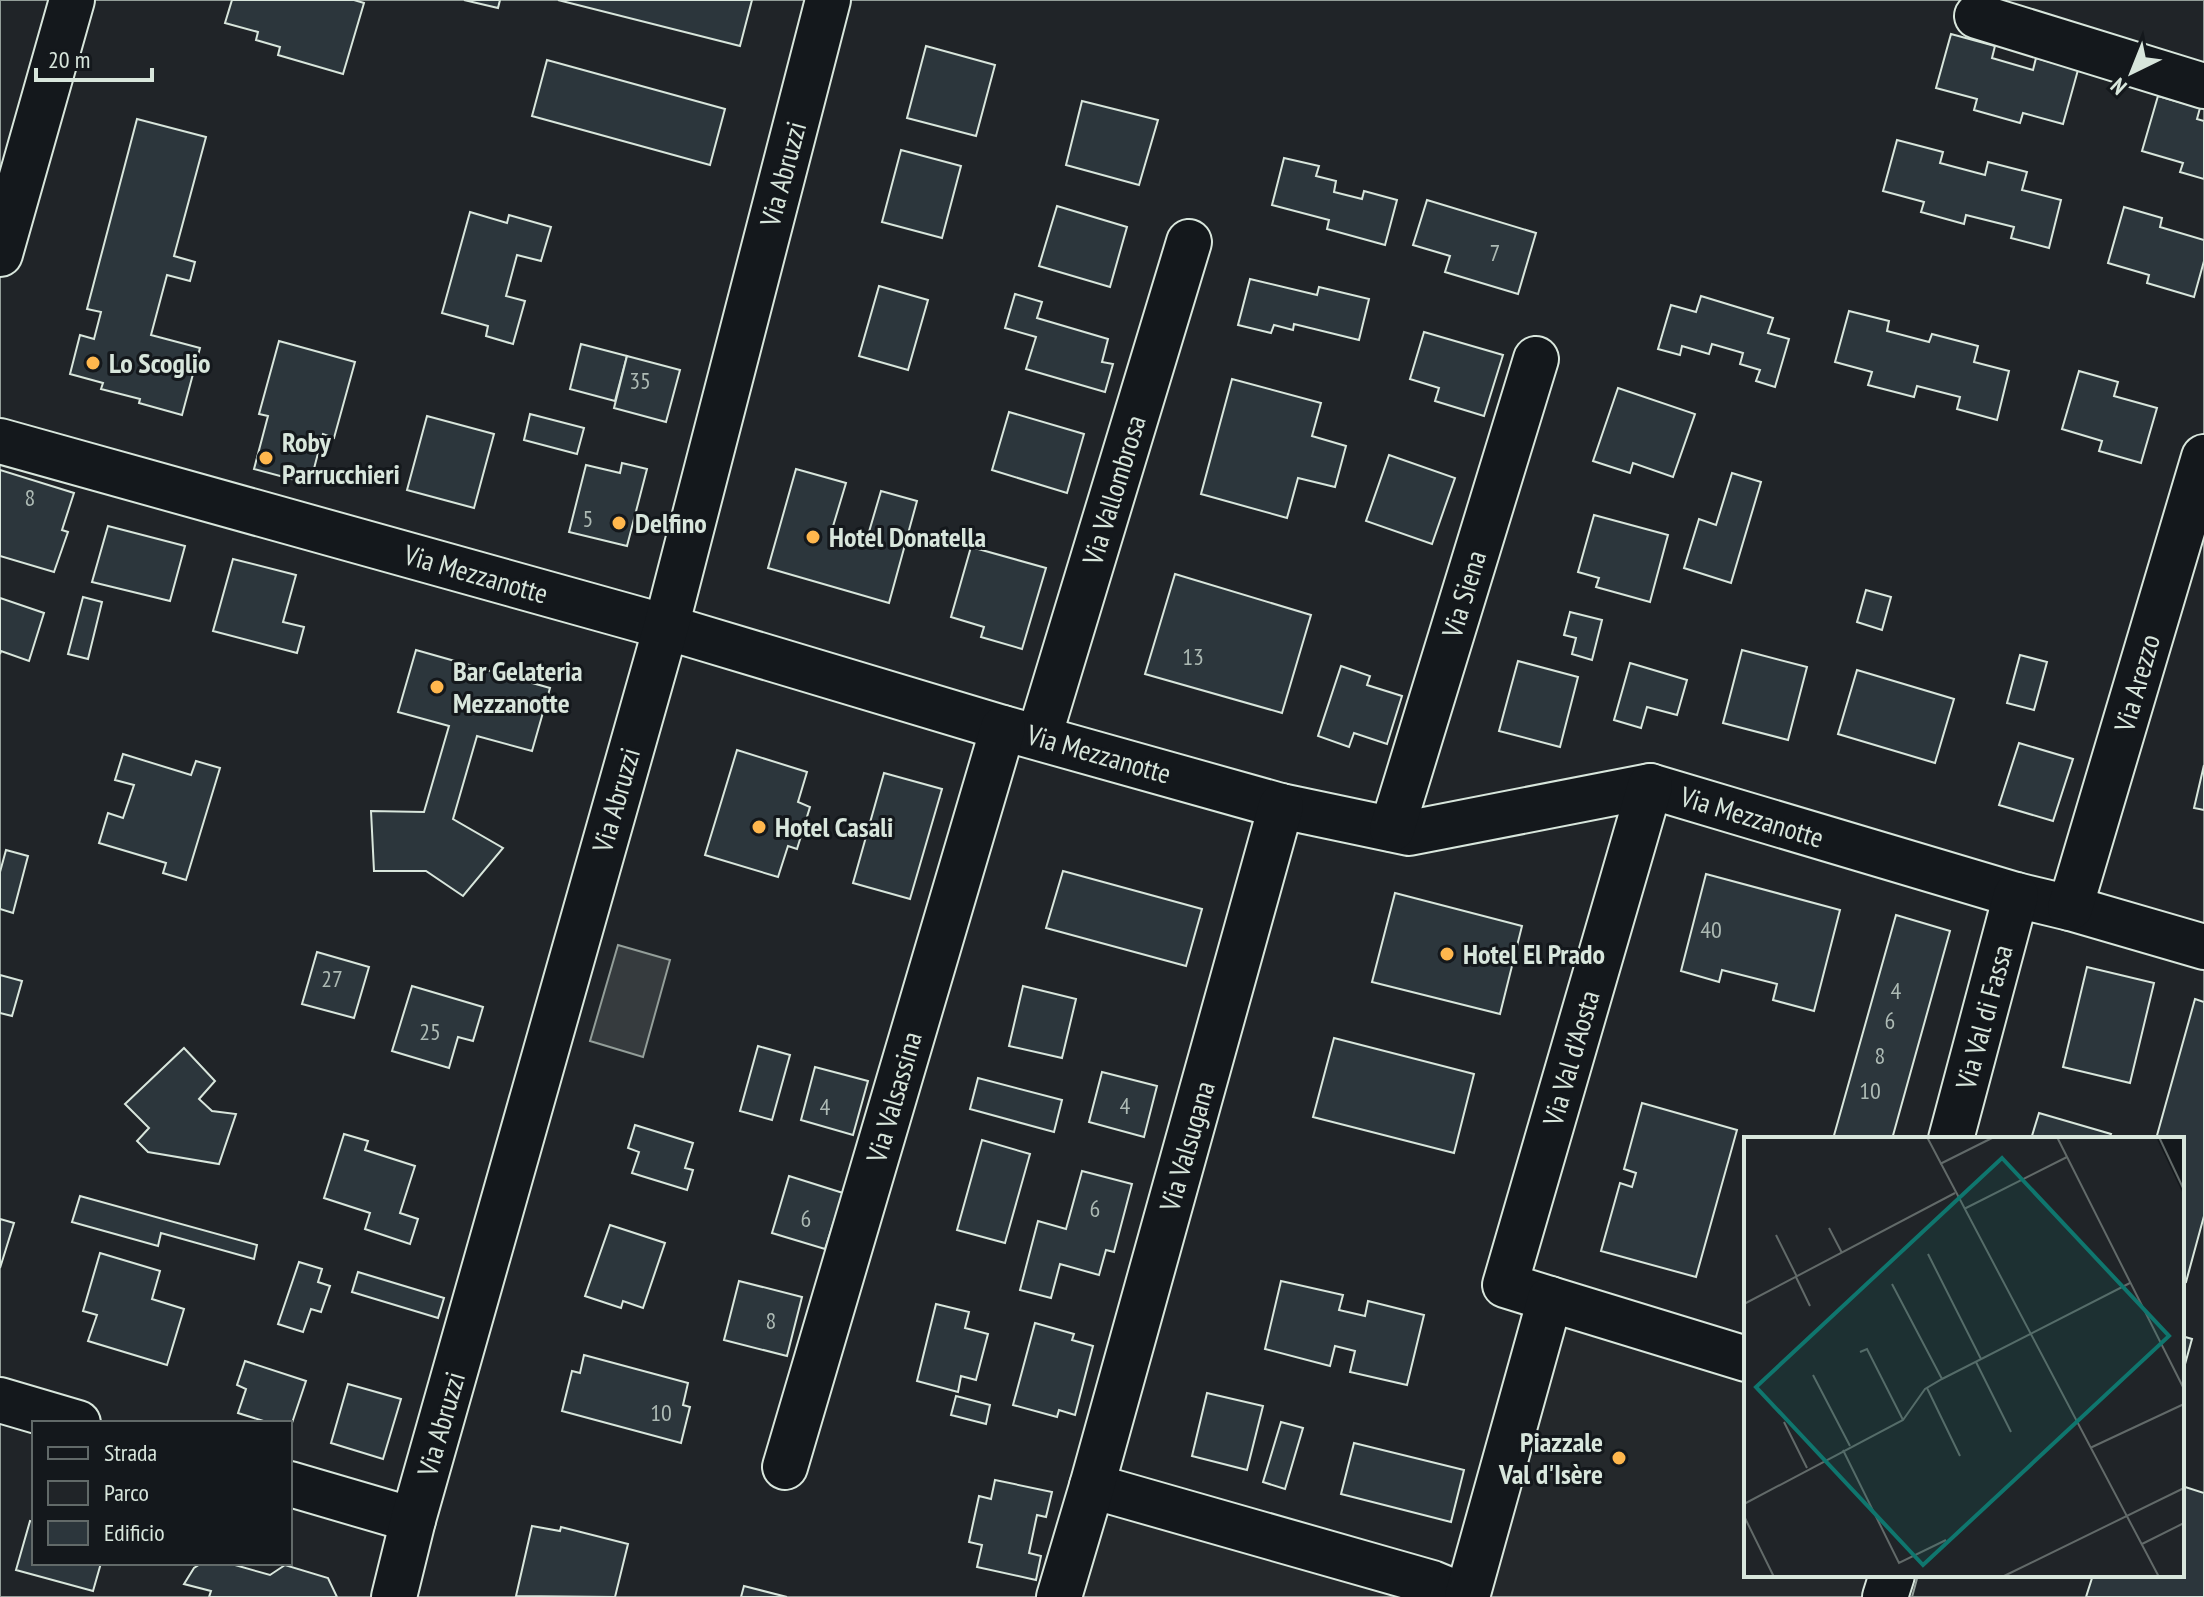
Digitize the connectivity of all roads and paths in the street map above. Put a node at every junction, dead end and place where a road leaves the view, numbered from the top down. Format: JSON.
{"nodes":[{"id":1,"x":72,"y":0,"type":"edge"},
{"id":2,"x":828,"y":0,"type":"edge"},
{"id":3,"x":1977,"y":16,"type":"dead end"},
{"id":4,"x":2204,"y":86,"type":"edge"},
{"id":5,"x":1189,"y":242,"type":"dead end"},
{"id":6,"x":0,"y":254,"type":"edge"},
{"id":7,"x":1536,"y":359,"type":"dead end"},
{"id":8,"x":0,"y":441,"type":"edge"},
{"id":9,"x":2204,"y":457,"type":"edge"},
{"id":10,"x":666,"y":627,"type":"junction"},
{"id":11,"x":1021,"y":732,"type":"junction"},
{"id":12,"x":1650,"y":786,"type":"junction"},
{"id":13,"x":1281,"y":806,"type":"junction"},
{"id":14,"x":1392,"y":829,"type":"junction"},
{"id":15,"x":2016,"y":895,"type":"junction"},
{"id":16,"x":2070,"y":908,"type":"junction"},
{"id":17,"x":2204,"y":947,"type":"edge"},
{"id":18,"x":1952,"y":1137,"type":"edge"},
{"id":19,"x":1550,"y":1299,"type":"junction"},
{"id":20,"x":1744,"y":1358,"type":"edge"},
{"id":21,"x":0,"y":1400,"type":"edge"},
{"id":22,"x":71,"y":1421,"type":"edge"},
{"id":23,"x":785,"y":1467,"type":"dead end"},
{"id":24,"x":292,"y":1485,"type":"edge"},
{"id":25,"x":1092,"y":1486,"type":"junction"},
{"id":26,"x":413,"y":1520,"type":"junction"},
{"id":27,"x":1891,"y":1577,"type":"edge"},
{"id":28,"x":1448,"y":1594,"type":"edge"},
{"id":29,"x":394,"y":1597,"type":"edge"},
{"id":30,"x":1059,"y":1597,"type":"edge"},
{"id":31,"x":1885,"y":1597,"type":"edge"}],
"edges":[{"from":1,"to":6,"type":"street"},
{"from":2,"to":10,"type":"street","name":"Via Abruzzi"},
{"from":3,"to":4,"type":"street"},
{"from":5,"to":11,"type":"street","name":"Via Vallombrosa"},
{"from":7,"to":14,"type":"street","name":"Via Siena"},
{"from":8,"to":10,"type":"street","name":"Via Mezzanotte"},
{"from":9,"to":16,"type":"street","name":"Via Arezzo"},
{"from":10,"to":11,"type":"street","name":"Via Mezzanotte"},
{"from":10,"to":26,"type":"street","name":"Via Abruzzi"},
{"from":11,"to":13,"type":"street","name":"Via Mezzanotte"},
{"from":11,"to":23,"type":"street","name":"Via Valsassina"},
{"from":12,"to":14,"type":"street","name":"Via Mezzanotte"},
{"from":12,"to":15,"type":"street","name":"Via Mezzanotte"},
{"from":12,"to":19,"type":"street","name":"Via Val d'Aosta"},
{"from":13,"to":14,"type":"street","name":"Via Mezzanotte"},
{"from":13,"to":25,"type":"street","name":"Via Valsugana"},
{"from":15,"to":16,"type":"street","name":"Via Mezzanotte"},
{"from":15,"to":18,"type":"street","name":"Via Val di Fassa"},
{"from":16,"to":17,"type":"street","name":"Via Mezzanotte"},
{"from":19,"to":20,"type":"street"},
{"from":19,"to":28,"type":"street"},
{"from":21,"to":22,"type":"street"},
{"from":24,"to":26,"type":"street"},
{"from":25,"to":28,"type":"street"},
{"from":25,"to":30,"type":"street","name":"Via Valsugana"},
{"from":26,"to":29,"type":"street","name":"Via Abruzzi"},
{"from":27,"to":31,"type":"street"}]}
